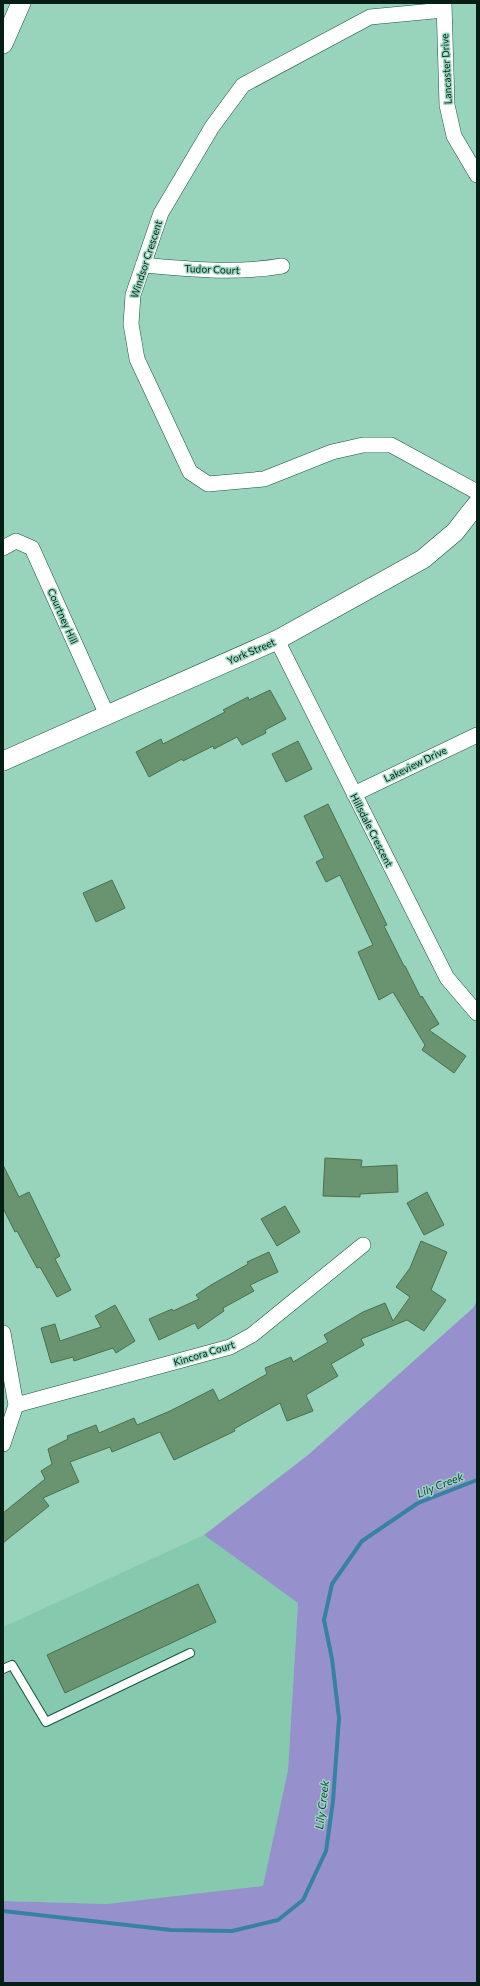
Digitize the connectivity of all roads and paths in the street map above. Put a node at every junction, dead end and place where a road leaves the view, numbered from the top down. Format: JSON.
{"nodes":[{"id":1,"x":22,"y":3,"type":"edge"},
{"id":2,"x":444,"y":7,"type":"edge"},
{"id":3,"x":3,"y":44,"type":"edge"},
{"id":4,"x":477,"y":176,"type":"edge"},
{"id":5,"x":143,"y":264,"type":"junction"},
{"id":6,"x":282,"y":266,"type":"dead end"},
{"id":7,"x":477,"y":492,"type":"edge"},
{"id":8,"x":477,"y":504,"type":"edge"},
{"id":9,"x":3,"y":548,"type":"edge"},
{"id":10,"x":277,"y":640,"type":"junction"},
{"id":11,"x":107,"y":715,"type":"junction"},
{"id":12,"x":477,"y":735,"type":"edge"},
{"id":13,"x":3,"y":761,"type":"edge"},
{"id":14,"x":354,"y":794,"type":"junction"},
{"id":15,"x":477,"y":1013,"type":"edge"},
{"id":16,"x":363,"y":1245,"type":"dead end"},
{"id":17,"x":3,"y":1333,"type":"edge"},
{"id":18,"x":16,"y":1405,"type":"junction"},
{"id":19,"x":3,"y":1444,"type":"edge"},
{"id":20,"x":190,"y":1653,"type":"dead end"},
{"id":21,"x":3,"y":1670,"type":"edge"}],
"edges":[{"from":1,"to":3,"type":"street"},
{"from":2,"to":4,"type":"street","name":"Lancaster Drive"},
{"from":2,"to":5,"type":"street","name":"Windsor Crescent"},
{"from":5,"to":6,"type":"street","name":"Tudor Court"},
{"from":5,"to":7,"type":"street","name":"Windsor Crescent"},
{"from":8,"to":10,"type":"street","name":"York Street"},
{"from":9,"to":11,"type":"street","name":"Courtney Hill"},
{"from":10,"to":11,"type":"street","name":"York Street"},
{"from":10,"to":14,"type":"street","name":"Hillsdale Crescent"},
{"from":11,"to":13,"type":"street","name":"York Street"},
{"from":12,"to":14,"type":"street","name":"Lakeview Drive"},
{"from":14,"to":15,"type":"street","name":"Hillsdale Crescent"},
{"from":16,"to":18,"type":"street","name":"Kincora Court"},
{"from":17,"to":18,"type":"street"},
{"from":18,"to":19,"type":"street"},
{"from":20,"to":21,"type":"lane"}]}
